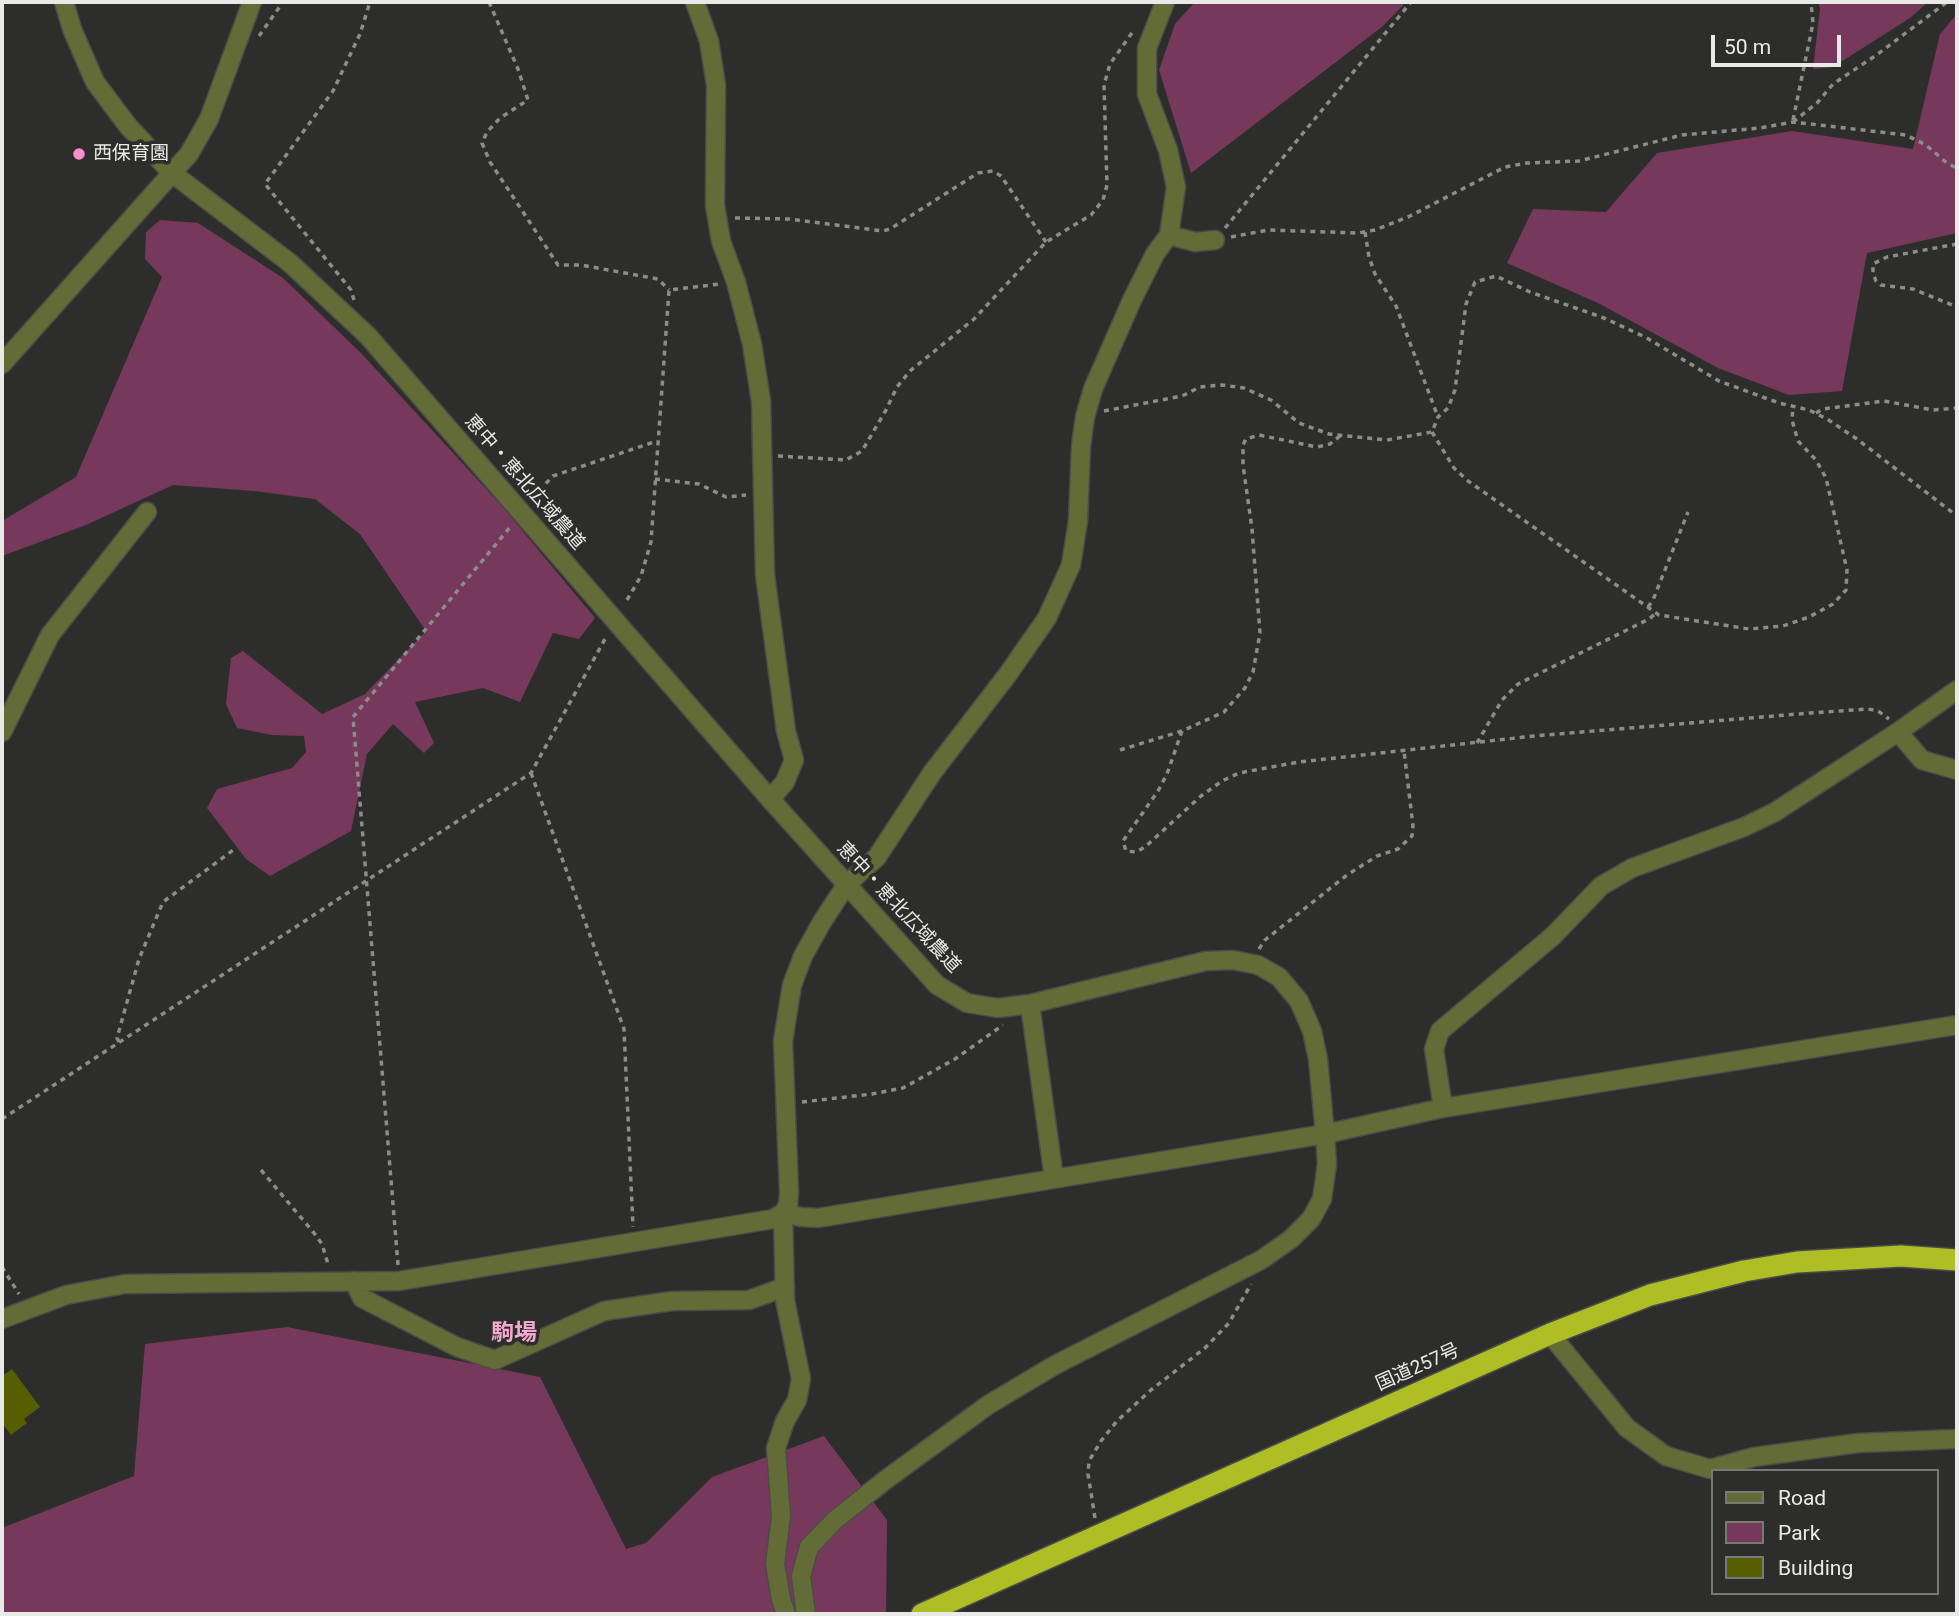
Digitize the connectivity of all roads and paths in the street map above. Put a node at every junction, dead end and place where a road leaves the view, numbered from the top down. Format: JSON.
{"nodes":[{"id":1,"x":64,"y":2,"type":"edge"},
{"id":2,"x":252,"y":2,"type":"edge"},
{"id":3,"x":370,"y":2,"type":"edge"},
{"id":4,"x":489,"y":2,"type":"edge"},
{"id":5,"x":695,"y":2,"type":"edge"},
{"id":6,"x":1411,"y":2,"type":"edge"},
{"id":7,"x":1811,"y":2,"type":"edge"},
{"id":8,"x":1947,"y":2,"type":"edge"},
{"id":9,"x":1162,"y":9,"type":"edge"},
{"id":10,"x":1793,"y":122,"type":"junction"},
{"id":11,"x":1957,"y":168,"type":"edge"},
{"id":12,"x":172,"y":173,"type":"junction"},
{"id":13,"x":717,"y":218,"type":"junction"},
{"id":14,"x":1365,"y":232,"type":"junction"},
{"id":15,"x":1169,"y":235,"type":"junction"},
{"id":16,"x":1215,"y":240,"type":"junction"},
{"id":17,"x":1046,"y":242,"type":"junction"},
{"id":18,"x":1957,"y":244,"type":"edge"},
{"id":19,"x":736,"y":282,"type":"junction"},
{"id":20,"x":669,"y":290,"type":"junction"},
{"id":21,"x":1957,"y":307,"type":"edge"},
{"id":22,"x":349,"y":318,"type":"junction"},
{"id":23,"x":2,"y":364,"type":"edge"},
{"id":24,"x":1793,"y":406,"type":"junction"},
{"id":25,"x":1957,"y":408,"type":"edge"},
{"id":26,"x":1087,"y":409,"type":"junction"},
{"id":27,"x":1816,"y":413,"type":"junction"},
{"id":28,"x":1438,"y":417,"type":"junction"},
{"id":29,"x":1432,"y":432,"type":"junction"},
{"id":30,"x":1341,"y":435,"type":"junction"},
{"id":31,"x":657,"y":441,"type":"junction"},
{"id":32,"x":764,"y":456,"type":"junction"},
{"id":33,"x":655,"y":479,"type":"junction"},
{"id":34,"x":765,"y":495,"type":"junction"},
{"id":35,"x":147,"y":512,"type":"dead end"},
{"id":36,"x":522,"y":512,"type":"junction"},
{"id":37,"x":1688,"y":512,"type":"dead end"},
{"id":38,"x":1957,"y":516,"type":"edge"},
{"id":39,"x":627,"y":600,"type":"dead end"},
{"id":40,"x":1648,"y":607,"type":"junction"},
{"id":41,"x":1656,"y":613,"type":"junction"},
{"id":42,"x":605,"y":639,"type":"dead end"},
{"id":43,"x":1957,"y":690,"type":"edge"},
{"id":44,"x":1182,"y":731,"type":"junction"},
{"id":45,"x":2,"y":732,"type":"edge"},
{"id":46,"x":1898,"y":732,"type":"junction"},
{"id":47,"x":1476,"y":743,"type":"junction"},
{"id":48,"x":1120,"y":750,"type":"dead end"},
{"id":49,"x":1404,"y":751,"type":"junction"},
{"id":50,"x":1957,"y":770,"type":"edge"},
{"id":51,"x":531,"y":773,"type":"junction"},
{"id":52,"x":770,"y":799,"type":"junction"},
{"id":53,"x":236,"y":848,"type":"dead end"},
{"id":54,"x":366,"y":882,"type":"junction"},
{"id":55,"x":846,"y":885,"type":"junction"},
{"id":56,"x":1251,"y":964,"type":"junction"},
{"id":57,"x":1030,"y":1004,"type":"junction"},
{"id":58,"x":1006,"y":1007,"type":"junction"},
{"id":59,"x":1957,"y":1025,"type":"edge"},
{"id":60,"x":119,"y":1043,"type":"junction"},
{"id":61,"x":785,"y":1104,"type":"junction"},
{"id":62,"x":1443,"y":1108,"type":"junction"},
{"id":63,"x":2,"y":1119,"type":"edge"},
{"id":64,"x":1325,"y":1133,"type":"junction"},
{"id":65,"x":261,"y":1170,"type":"dead end"},
{"id":66,"x":1054,"y":1179,"type":"junction"},
{"id":67,"x":783,"y":1213,"type":"junction"},
{"id":68,"x":634,"y":1241,"type":"junction"},
{"id":69,"x":1957,"y":1260,"type":"edge"},
{"id":70,"x":1251,"y":1265,"type":"junction"},
{"id":71,"x":2,"y":1267,"type":"edge"},
{"id":72,"x":329,"y":1281,"type":"junction"},
{"id":73,"x":354,"y":1281,"type":"junction"},
{"id":74,"x":399,"y":1281,"type":"junction"},
{"id":75,"x":785,"y":1287,"type":"junction"},
{"id":76,"x":28,"y":1307,"type":"junction"},
{"id":77,"x":2,"y":1319,"type":"edge"},
{"id":78,"x":1550,"y":1334,"type":"junction"},
{"id":79,"x":1957,"y":1438,"type":"edge"},
{"id":80,"x":1102,"y":1534,"type":"junction"},
{"id":81,"x":786,"y":1614,"type":"edge"},
{"id":82,"x":806,"y":1614,"type":"edge"},
{"id":83,"x":922,"y":1614,"type":"edge"}],
"edges":[{"from":1,"to":12,"type":"street","name":"恵中・恵北広域農道"},
{"from":2,"to":12,"type":"street"},
{"from":3,"to":22,"type":"path"},
{"from":4,"to":20,"type":"path"},
{"from":5,"to":13,"type":"street"},
{"from":6,"to":16,"type":"path"},
{"from":7,"to":10,"type":"path"},
{"from":8,"to":10,"type":"path"},
{"from":9,"to":15,"type":"street"},
{"from":9,"to":17,"type":"path"},
{"from":10,"to":11,"type":"path"},
{"from":10,"to":14,"type":"path"},
{"from":12,"to":22,"type":"street","name":"恵中・恵北広域農道"},
{"from":12,"to":23,"type":"street"},
{"from":13,"to":17,"type":"path"},
{"from":13,"to":19,"type":"street"},
{"from":14,"to":16,"type":"path"},
{"from":14,"to":28,"type":"path"},
{"from":15,"to":16,"type":"street"},
{"from":15,"to":26,"type":"street"},
{"from":17,"to":32,"type":"path"},
{"from":18,"to":21,"type":"path"},
{"from":19,"to":20,"type":"path"},
{"from":19,"to":32,"type":"street"},
{"from":20,"to":31,"type":"path"},
{"from":22,"to":36,"type":"street","name":"恵中・恵北広域農道"},
{"from":24,"to":27,"type":"path"},
{"from":24,"to":28,"type":"path"},
{"from":24,"to":41,"type":"path"},
{"from":25,"to":27,"type":"path"},
{"from":26,"to":30,"type":"path"},
{"from":26,"to":55,"type":"street"},
{"from":27,"to":38,"type":"path"},
{"from":28,"to":29,"type":"path"},
{"from":29,"to":30,"type":"path"},
{"from":29,"to":40,"type":"path"},
{"from":30,"to":44,"type":"path"},
{"from":31,"to":33,"type":"path"},
{"from":31,"to":36,"type":"path"},
{"from":32,"to":34,"type":"street"},
{"from":33,"to":34,"type":"path"},
{"from":33,"to":39,"type":"path"},
{"from":34,"to":52,"type":"street"},
{"from":35,"to":45,"type":"street"},
{"from":36,"to":52,"type":"street","name":"恵中・恵北広域農道"},
{"from":36,"to":54,"type":"path"},
{"from":37,"to":40,"type":"path"},
{"from":40,"to":41,"type":"path"},
{"from":41,"to":47,"type":"path"},
{"from":42,"to":51,"type":"path"},
{"from":43,"to":46,"type":"street"},
{"from":44,"to":48,"type":"path"},
{"from":44,"to":49,"type":"path"},
{"from":46,"to":47,"type":"path"},
{"from":46,"to":50,"type":"street"},
{"from":46,"to":62,"type":"street"},
{"from":47,"to":49,"type":"path"},
{"from":49,"to":56,"type":"path"},
{"from":51,"to":54,"type":"path"},
{"from":51,"to":68,"type":"path"},
{"from":52,"to":55,"type":"street","name":"恵中・恵北広域農道"},
{"from":53,"to":60,"type":"path"},
{"from":54,"to":60,"type":"path"},
{"from":54,"to":74,"type":"path"},
{"from":55,"to":58,"type":"street","name":"恵中・恵北広域農道"},
{"from":55,"to":61,"type":"street"},
{"from":56,"to":57,"type":"street","name":"恵中・恵北広域農道"},
{"from":56,"to":64,"type":"street","name":"恵中・恵北広域農道"},
{"from":57,"to":58,"type":"street","name":"恵中・恵北広域農道"},
{"from":57,"to":66,"type":"street"},
{"from":58,"to":61,"type":"path"},
{"from":59,"to":62,"type":"street"},
{"from":60,"to":63,"type":"path"},
{"from":61,"to":67,"type":"street"},
{"from":62,"to":64,"type":"street"},
{"from":64,"to":66,"type":"street"},
{"from":64,"to":70,"type":"street","name":"恵中・恵北広域農道"},
{"from":65,"to":72,"type":"path"},
{"from":66,"to":67,"type":"street"},
{"from":67,"to":68,"type":"street"},
{"from":67,"to":75,"type":"street"},
{"from":68,"to":74,"type":"street"},
{"from":69,"to":78,"type":"highway","name":"国道257号"},
{"from":70,"to":80,"type":"path"},
{"from":70,"to":82,"type":"street","name":"恵中・恵北広域農道"},
{"from":71,"to":76,"type":"path"},
{"from":72,"to":73,"type":"street"},
{"from":72,"to":76,"type":"street"},
{"from":73,"to":74,"type":"street"},
{"from":73,"to":75,"type":"street"},
{"from":75,"to":81,"type":"street"},
{"from":76,"to":77,"type":"street"},
{"from":78,"to":79,"type":"street"},
{"from":78,"to":80,"type":"highway","name":"国道257号"},
{"from":80,"to":83,"type":"highway","name":"国道257号"}]}
